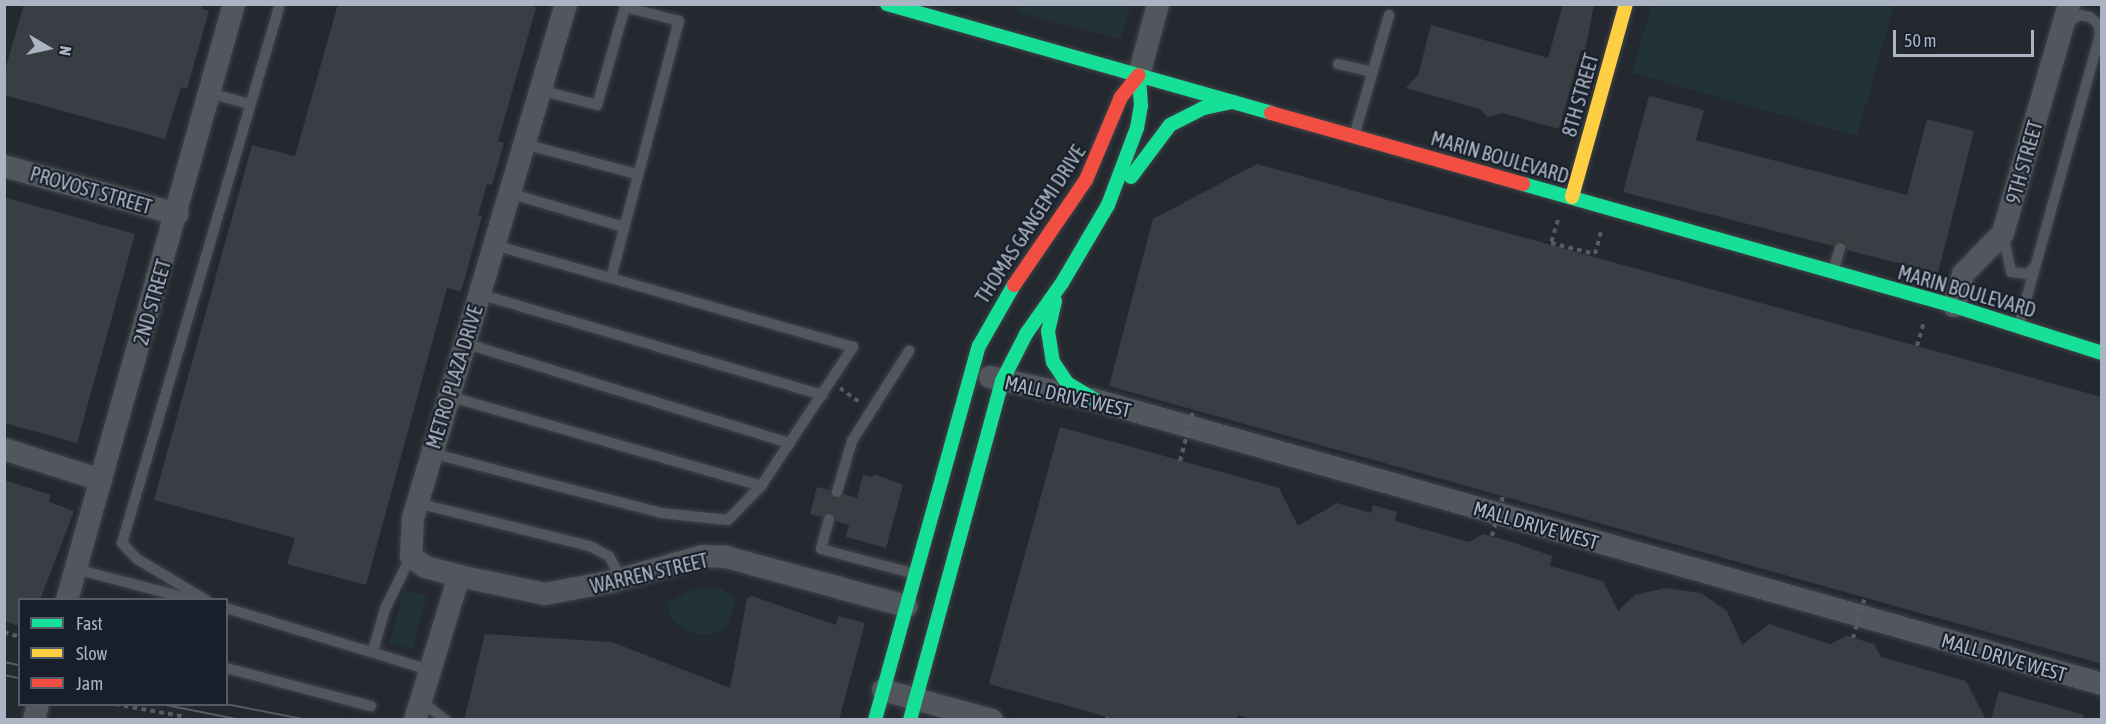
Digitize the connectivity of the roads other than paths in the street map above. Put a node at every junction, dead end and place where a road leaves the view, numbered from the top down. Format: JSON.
{"nodes":[{"id":1,"x":234,"y":4,"type":"edge"},
{"id":2,"x":280,"y":4,"type":"edge"},
{"id":3,"x":566,"y":4,"type":"edge"},
{"id":4,"x":887,"y":4,"type":"edge"},
{"id":5,"x":1158,"y":4,"type":"edge"},
{"id":6,"x":1626,"y":4,"type":"edge"},
{"id":7,"x":2069,"y":4,"type":"edge"},
{"id":8,"x":1389,"y":15,"type":"dead end"},
{"id":9,"x":2062,"y":30,"type":"junction"},
{"id":10,"x":1338,"y":64,"type":"dead end"},
{"id":11,"x":1372,"y":72,"type":"junction"},
{"id":12,"x":1139,"y":75,"type":"junction"},
{"id":13,"x":540,"y":90,"type":"junction"},
{"id":14,"x":210,"y":93,"type":"junction"},
{"id":15,"x":1233,"y":102,"type":"junction"},
{"id":16,"x":249,"y":104,"type":"junction"},
{"id":17,"x":1354,"y":136,"type":"junction"},
{"id":18,"x":524,"y":144,"type":"junction"},
{"id":19,"x":4,"y":166,"type":"edge"},
{"id":20,"x":637,"y":174,"type":"junction"},
{"id":21,"x":509,"y":193,"type":"junction"},
{"id":22,"x":1572,"y":197,"type":"junction"},
{"id":23,"x":1108,"y":205,"type":"junction"},
{"id":24,"x":177,"y":214,"type":"junction"},
{"id":25,"x":624,"y":227,"type":"junction"},
{"id":26,"x":2003,"y":233,"type":"junction"},
{"id":27,"x":494,"y":245,"type":"junction"},
{"id":28,"x":1840,"y":248,"type":"dead end"},
{"id":29,"x":2035,"y":266,"type":"junction"},
{"id":30,"x":1833,"y":274,"type":"junction"},
{"id":31,"x":611,"y":278,"type":"junction"},
{"id":32,"x":1062,"y":283,"type":"junction"},
{"id":33,"x":479,"y":294,"type":"junction"},
{"id":34,"x":1954,"y":306,"type":"junction"},
{"id":35,"x":2019,"y":325,"type":"junction"},
{"id":36,"x":464,"y":343,"type":"junction"},
{"id":37,"x":909,"y":351,"type":"dead end"},
{"id":38,"x":2102,"y":352,"type":"edge"},
{"id":39,"x":970,"y":370,"type":"junction"},
{"id":40,"x":1002,"y":381,"type":"junction"},
{"id":41,"x":822,"y":395,"type":"junction"},
{"id":42,"x":448,"y":396,"type":"junction"},
{"id":43,"x":1095,"y":400,"type":"junction"},
{"id":44,"x":789,"y":443,"type":"junction"},
{"id":45,"x":4,"y":449,"type":"edge"},
{"id":46,"x":431,"y":453,"type":"junction"},
{"id":47,"x":101,"y":480,"type":"junction"},
{"id":48,"x":761,"y":486,"type":"junction"},
{"id":49,"x":837,"y":492,"type":"dead end"},
{"id":50,"x":417,"y":503,"type":"junction"},
{"id":51,"x":829,"y":519,"type":"dead end"},
{"id":52,"x":411,"y":555,"type":"junction"},
{"id":53,"x":76,"y":569,"type":"junction"},
{"id":54,"x":915,"y":574,"type":"junction"},
{"id":55,"x":459,"y":576,"type":"junction"},
{"id":56,"x":621,"y":579,"type":"junction"},
{"id":57,"x":69,"y":598,"type":"edge"},
{"id":58,"x":185,"y":598,"type":"edge"},
{"id":59,"x":203,"y":598,"type":"edge"},
{"id":60,"x":228,"y":610,"type":"edge"},
{"id":61,"x":913,"y":613,"type":"junction"},
{"id":62,"x":913,"y":647,"type":"dead end"},
{"id":63,"x":373,"y":651,"type":"junction"},
{"id":64,"x":228,"y":669,"type":"edge"},
{"id":65,"x":430,"y":670,"type":"junction"},
{"id":66,"x":923,"y":673,"type":"junction"},
{"id":67,"x":2102,"y":684,"type":"edge"},
{"id":68,"x":883,"y":690,"type":"junction"},
{"id":69,"x":370,"y":706,"type":"dead end"},
{"id":70,"x":913,"y":709,"type":"edge"},
{"id":71,"x":418,"y":710,"type":"edge"},
{"id":72,"x":445,"y":720,"type":"edge"},
{"id":73,"x":875,"y":720,"type":"edge"},
{"id":74,"x":992,"y":720,"type":"edge"}],
"edges":[{"from":1,"to":14,"type":"street","name":"2ND STREET"},
{"from":2,"to":16,"type":"lane"},
{"from":3,"to":13,"type":"street","name":"METRO PLAZA DRIVE"},
{"from":4,"to":12,"type":"street","name":"MARIN BOULEVARD"},
{"from":5,"to":12,"type":"street"},
{"from":6,"to":22,"type":"street","name":"8TH STREET"},
{"from":7,"to":9,"type":"street","name":"9TH STREET"},
{"from":8,"to":11,"type":"lane"},
{"from":9,"to":26,"type":"street","name":"9TH STREET"},
{"from":9,"to":29,"type":"lane"},
{"from":10,"to":11,"type":"lane"},
{"from":11,"to":17,"type":"lane"},
{"from":12,"to":15,"type":"street","name":"MARIN BOULEVARD"},
{"from":12,"to":23,"type":"street"},
{"from":12,"to":39,"type":"street","name":"THOMAS GANGEMI DRIVE"},
{"from":13,"to":18,"type":"street","name":"METRO PLAZA DRIVE"},
{"from":13,"to":20,"type":"lane"},
{"from":14,"to":16,"type":"lane"},
{"from":14,"to":24,"type":"street","name":"2ND STREET"},
{"from":15,"to":17,"type":"street","name":"MARIN BOULEVARD"},
{"from":15,"to":23,"type":"street"},
{"from":16,"to":59,"type":"lane"},
{"from":17,"to":22,"type":"street","name":"MARIN BOULEVARD"},
{"from":18,"to":20,"type":"lane"},
{"from":18,"to":21,"type":"street","name":"METRO PLAZA DRIVE"},
{"from":19,"to":24,"type":"street","name":"PROVOST STREET"},
{"from":20,"to":25,"type":"lane"},
{"from":21,"to":25,"type":"lane"},
{"from":21,"to":27,"type":"street","name":"METRO PLAZA DRIVE"},
{"from":22,"to":30,"type":"street","name":"MARIN BOULEVARD"},
{"from":23,"to":32,"type":"street"},
{"from":24,"to":47,"type":"street","name":"2ND STREET"},
{"from":25,"to":31,"type":"lane"},
{"from":26,"to":29,"type":"lane"},
{"from":26,"to":34,"type":"street","name":"9TH STREET"},
{"from":27,"to":31,"type":"lane"},
{"from":27,"to":33,"type":"street","name":"METRO PLAZA DRIVE"},
{"from":28,"to":30,"type":"lane"},
{"from":29,"to":35,"type":"lane"},
{"from":30,"to":34,"type":"street","name":"MARIN BOULEVARD"},
{"from":31,"to":41,"type":"lane"},
{"from":32,"to":40,"type":"street"},
{"from":32,"to":43,"type":"street"},
{"from":33,"to":36,"type":"street","name":"METRO PLAZA DRIVE"},
{"from":33,"to":41,"type":"lane"},
{"from":34,"to":35,"type":"street","name":"MARIN BOULEVARD"},
{"from":35,"to":38,"type":"street","name":"MARIN BOULEVARD"},
{"from":36,"to":42,"type":"street","name":"METRO PLAZA DRIVE"},
{"from":36,"to":44,"type":"lane"},
{"from":37,"to":49,"type":"lane"},
{"from":39,"to":40,"type":"street","name":"MALL DRIVE WEST"},
{"from":39,"to":54,"type":"street","name":"THOMAS GANGEMI DRIVE"},
{"from":40,"to":43,"type":"street","name":"MALL DRIVE WEST"},
{"from":40,"to":66,"type":"street"},
{"from":41,"to":44,"type":"lane"},
{"from":42,"to":46,"type":"street","name":"METRO PLAZA DRIVE"},
{"from":42,"to":48,"type":"lane"},
{"from":43,"to":67,"type":"street","name":"MALL DRIVE WEST"},
{"from":44,"to":48,"type":"lane"},
{"from":45,"to":47,"type":"street"},
{"from":46,"to":48,"type":"lane"},
{"from":46,"to":50,"type":"street","name":"METRO PLAZA DRIVE"},
{"from":47,"to":53,"type":"street","name":"2ND STREET"},
{"from":50,"to":52,"type":"street","name":"METRO PLAZA DRIVE"},
{"from":50,"to":56,"type":"lane"},
{"from":51,"to":54,"type":"lane"},
{"from":52,"to":55,"type":"street"},
{"from":52,"to":63,"type":"lane"},
{"from":53,"to":57,"type":"street","name":"2ND STREET"},
{"from":53,"to":58,"type":"lane"},
{"from":54,"to":61,"type":"street","name":"THOMAS GANGEMI DRIVE"},
{"from":55,"to":56,"type":"street","name":"WARREN STREET"},
{"from":55,"to":65,"type":"street"},
{"from":56,"to":61,"type":"street","name":"WARREN STREET"},
{"from":60,"to":63,"type":"lane"},
{"from":61,"to":68,"type":"street","name":"THOMAS GANGEMI DRIVE"},
{"from":62,"to":66,"type":"street"},
{"from":63,"to":65,"type":"lane"},
{"from":64,"to":69,"type":"lane"},
{"from":65,"to":71,"type":"street"},
{"from":66,"to":70,"type":"street"},
{"from":68,"to":70,"type":"street"},
{"from":68,"to":73,"type":"street","name":"THOMAS GANGEMI DRIVE"},
{"from":70,"to":74,"type":"street"},
{"from":71,"to":72,"type":"lane"}]}
